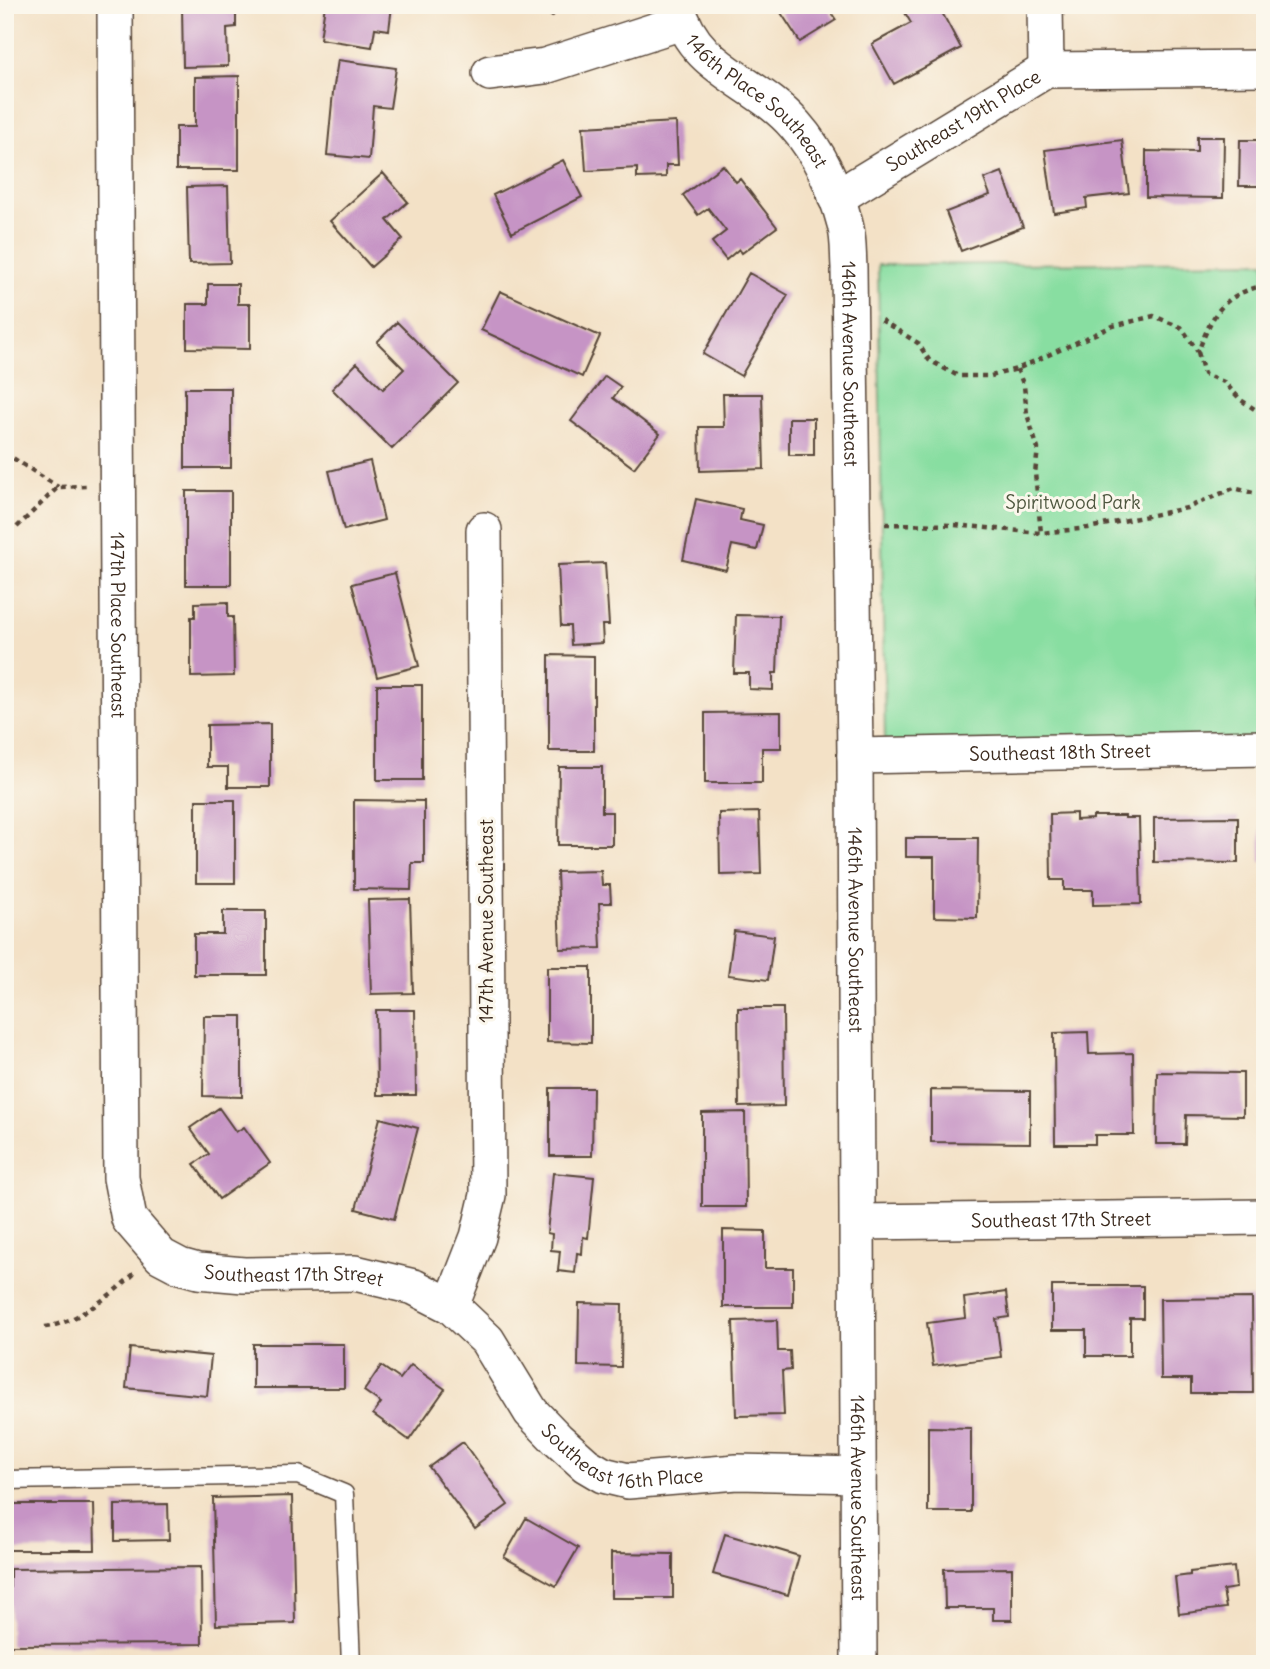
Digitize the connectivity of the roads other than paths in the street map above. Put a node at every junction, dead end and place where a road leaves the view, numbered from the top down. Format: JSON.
{"nodes":[{"id":1,"x":115,"y":5,"type":"edge"},
{"id":2,"x":1045,"y":5,"type":"edge"},
{"id":3,"x":679,"y":14,"type":"edge"},
{"id":4,"x":1265,"y":68,"type":"edge"},
{"id":5,"x":1046,"y":70,"type":"junction"},
{"id":6,"x":490,"y":73,"type":"dead end"},
{"id":7,"x":836,"y":198,"type":"junction"},
{"id":8,"x":484,"y":530,"type":"dead end"},
{"id":9,"x":1265,"y":748,"type":"edge"},
{"id":10,"x":855,"y":756,"type":"junction"},
{"id":11,"x":1265,"y":1217,"type":"edge"},
{"id":12,"x":858,"y":1222,"type":"junction"},
{"id":13,"x":148,"y":1242,"type":"joint"},
{"id":14,"x":451,"y":1306,"type":"junction"},
{"id":15,"x":858,"y":1475,"type":"junction"},
{"id":16,"x":5,"y":1480,"type":"edge"},
{"id":17,"x":351,"y":1664,"type":"edge"},
{"id":18,"x":859,"y":1664,"type":"edge"}],
"edges":[{"from":1,"to":13,"type":"street","name":"147th Place Southeast"},
{"from":2,"to":5,"type":"street"},
{"from":3,"to":6,"type":"street"},
{"from":3,"to":7,"type":"street","name":"146th Place Southeast"},
{"from":4,"to":5,"type":"street","name":"Southeast 19th Place"},
{"from":5,"to":7,"type":"street","name":"Southeast 19th Place"},
{"from":7,"to":10,"type":"street","name":"146th Avenue Southeast"},
{"from":8,"to":14,"type":"street","name":"147th Avenue Southeast"},
{"from":9,"to":10,"type":"street","name":"Southeast 18th Street"},
{"from":10,"to":12,"type":"street","name":"146th Avenue Southeast"},
{"from":11,"to":12,"type":"street","name":"Southeast 17th Street"},
{"from":12,"to":15,"type":"street","name":"146th Avenue Southeast"},
{"from":13,"to":14,"type":"street","name":"Southeast 17th Street"},
{"from":14,"to":15,"type":"street","name":"Southeast 16th Place"},
{"from":15,"to":18,"type":"street","name":"146th Avenue Southeast"},
{"from":16,"to":17,"type":"lane"}]}
